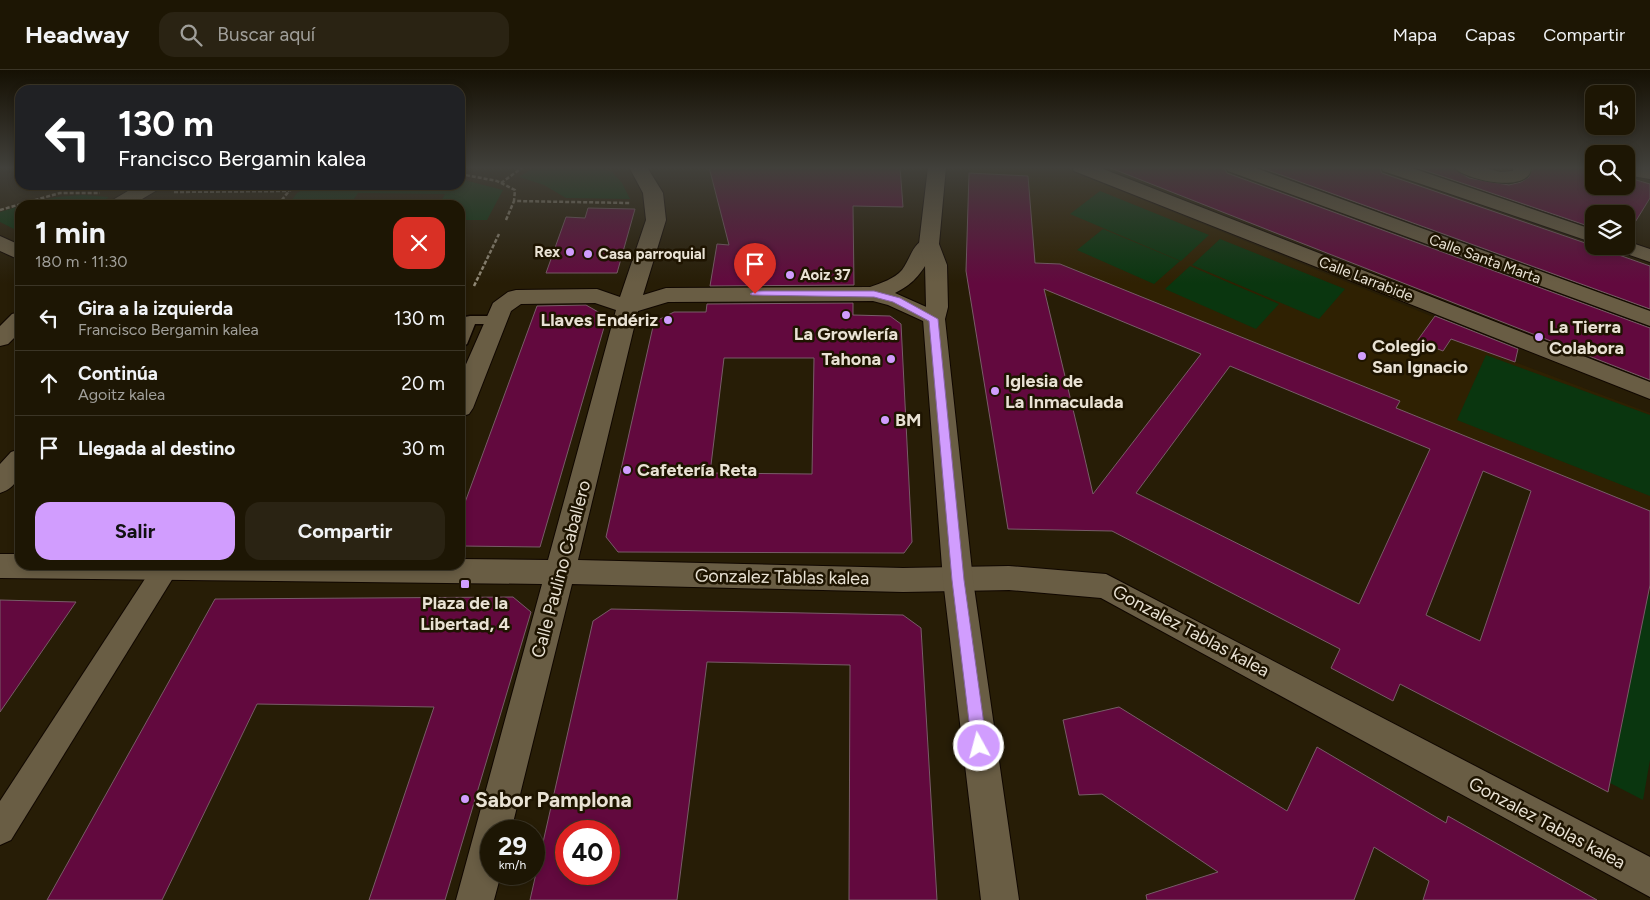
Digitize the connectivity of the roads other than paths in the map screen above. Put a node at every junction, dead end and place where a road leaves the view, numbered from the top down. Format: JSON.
{"nodes":[{"id":1,"x":654,"y":206,"type":"edge"},
{"id":2,"x":934,"y":206,"type":"edge"},
{"id":3,"x":1179,"y":206,"type":"edge"},
{"id":4,"x":1341,"y":206,"type":"edge"},
{"id":5,"x":1505,"y":206,"type":"edge"},
{"id":6,"x":1585,"y":233,"type":"edge"},
{"id":7,"x":1650,"y":233,"type":"edge"},
{"id":8,"x":929,"y":244,"type":"junction"},
{"id":9,"x":1637,"y":251,"type":"edge"},
{"id":10,"x":874,"y":294,"type":"junction"},
{"id":11,"x":628,"y":307,"type":"junction"},
{"id":12,"x":934,"y":319,"type":"junction"},
{"id":13,"x":1650,"y":319,"type":"edge"},
{"id":14,"x":496,"y":320,"type":"junction"},
{"id":15,"x":15,"y":324,"type":"edge"},
{"id":16,"x":465,"y":332,"type":"edge"},
{"id":17,"x":0,"y":339,"type":"edge"},
{"id":18,"x":1650,"y":391,"type":"edge"},
{"id":19,"x":465,"y":396,"type":"edge"},
{"id":20,"x":15,"y":465,"type":"edge"},
{"id":21,"x":0,"y":483,"type":"edge"},
{"id":22,"x":0,"y":566,"type":"edge"},
{"id":23,"x":15,"y":566,"type":"edge"},
{"id":24,"x":164,"y":570,"type":"edge"},
{"id":25,"x":465,"y":570,"type":"edge"},
{"id":26,"x":561,"y":572,"type":"junction"},
{"id":27,"x":958,"y":580,"type":"junction"},
{"id":28,"x":496,"y":820,"type":"edge"},
{"id":29,"x":0,"y":829,"type":"edge"},
{"id":30,"x":1650,"y":878,"type":"edge"},
{"id":31,"x":480,"y":880,"type":"edge"},
{"id":32,"x":475,"y":900,"type":"edge"},
{"id":33,"x":1000,"y":900,"type":"edge"}],
"edges":[{"from":1,"to":11,"type":"street","name":"Calle Paulino Caballero"},
{"from":2,"to":8,"type":"street"},
{"from":3,"to":18,"type":"street","name":"Calle Larrabide"},
{"from":4,"to":13,"type":"street","name":"Calle Santa Marta"},
{"from":5,"to":6,"type":"street"},
{"from":7,"to":9,"type":"street"},
{"from":8,"to":10,"type":"street"},
{"from":8,"to":12,"type":"street"},
{"from":10,"to":11,"type":"street"},
{"from":10,"to":12,"type":"street"},
{"from":11,"to":14,"type":"street"},
{"from":11,"to":26,"type":"street","name":"Calle Paulino Caballero"},
{"from":12,"to":27,"type":"street"},
{"from":14,"to":16,"type":"lane"},
{"from":14,"to":19,"type":"street"},
{"from":15,"to":17,"type":"street"},
{"from":20,"to":21,"type":"street"},
{"from":22,"to":23,"type":"street","name":"Gonzalez Tablas kalea"},
{"from":24,"to":29,"type":"street"},
{"from":25,"to":26,"type":"street","name":"Gonzalez Tablas kalea"},
{"from":26,"to":27,"type":"street","name":"Gonzalez Tablas kalea"},
{"from":26,"to":28,"type":"street","name":"Calle Paulino Caballero"},
{"from":27,"to":30,"type":"street","name":"Gonzalez Tablas kalea"},
{"from":27,"to":33,"type":"street"},
{"from":31,"to":32,"type":"street"}]}
